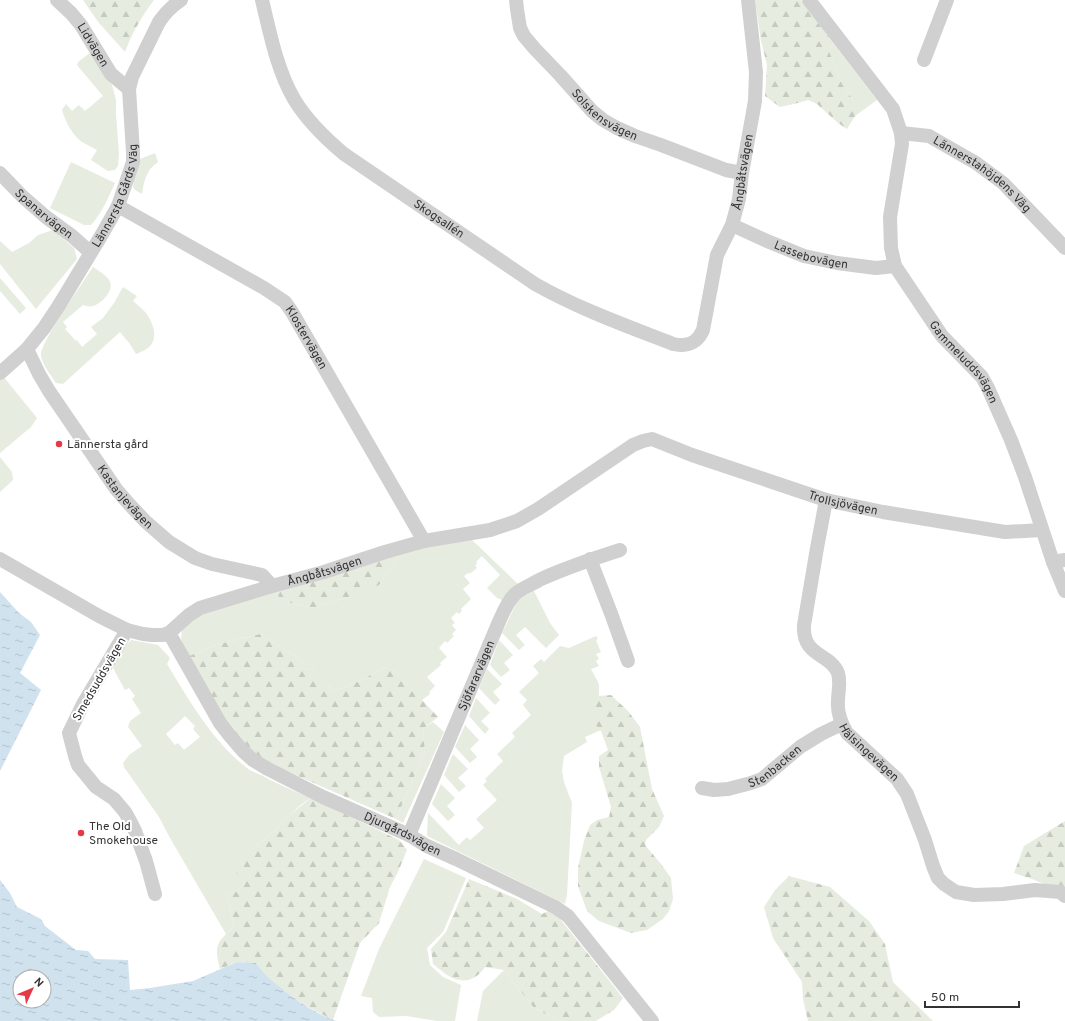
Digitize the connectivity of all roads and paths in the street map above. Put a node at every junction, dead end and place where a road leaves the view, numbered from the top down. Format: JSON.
{"nodes":[{"id":1,"x":57,"y":0,"type":"edge"},
{"id":2,"x":181,"y":0,"type":"edge"},
{"id":3,"x":262,"y":0,"type":"edge"},
{"id":4,"x":516,"y":0,"type":"edge"},
{"id":5,"x":748,"y":0,"type":"edge"},
{"id":6,"x":809,"y":0,"type":"edge"},
{"id":7,"x":947,"y":0,"type":"edge"},
{"id":8,"x":924,"y":60,"type":"dead end"},
{"id":9,"x":129,"y":89,"type":"junction"},
{"id":10,"x":901,"y":133,"type":"junction"},
{"id":11,"x":0,"y":173,"type":"edge"},
{"id":12,"x":742,"y":173,"type":"junction"},
{"id":13,"x":118,"y":206,"type":"junction"},
{"id":14,"x":732,"y":225,"type":"junction"},
{"id":15,"x":1065,"y":248,"type":"edge"},
{"id":16,"x":90,"y":252,"type":"junction"},
{"id":17,"x":894,"y":266,"type":"junction"},
{"id":18,"x":699,"y":338,"type":"joint"},
{"id":19,"x":26,"y":349,"type":"junction"},
{"id":20,"x":0,"y":373,"type":"edge"},
{"id":21,"x":652,"y":440,"type":"joint"},
{"id":22,"x":826,"y":500,"type":"junction"},
{"id":23,"x":1042,"y":530,"type":"junction"},
{"id":24,"x":424,"y":540,"type":"junction"},
{"id":25,"x":620,"y":550,"type":"dead end"},
{"id":26,"x":0,"y":558,"type":"edge"},
{"id":27,"x":590,"y":559,"type":"junction"},
{"id":28,"x":1059,"y":561,"type":"edge"},
{"id":29,"x":272,"y":586,"type":"junction"},
{"id":30,"x":1065,"y":591,"type":"edge"},
{"id":31,"x":127,"y":630,"type":"junction"},
{"id":32,"x":169,"y":633,"type":"junction"},
{"id":33,"x":628,"y":661,"type":"dead end"},
{"id":34,"x":842,"y":724,"type":"junction"},
{"id":35,"x":702,"y":788,"type":"dead end"},
{"id":36,"x":409,"y":835,"type":"junction"},
{"id":37,"x":155,"y":894,"type":"dead end"},
{"id":38,"x":1065,"y":896,"type":"edge"},
{"id":39,"x":652,"y":1021,"type":"edge"}],
"edges":[{"from":1,"to":9,"type":"street","name":"Lidvägen"},
{"from":2,"to":9,"type":"street","name":"Lännersta Gårds Väg"},
{"from":3,"to":18,"type":"street","name":"Skogsallén"},
{"from":4,"to":12,"type":"street","name":"Solskensvägen"},
{"from":5,"to":12,"type":"street","name":"Ångbåtsvägen"},
{"from":6,"to":10,"type":"street"},
{"from":7,"to":8,"type":"street"},
{"from":9,"to":13,"type":"street","name":"Lännersta Gårds Väg"},
{"from":10,"to":15,"type":"street","name":"Lännerstahöjdens Väg"},
{"from":10,"to":17,"type":"street","name":"Gammeluddsvägen"},
{"from":11,"to":16,"type":"street","name":"Spanarvägen"},
{"from":12,"to":14,"type":"street","name":"Ångbåtsvägen"},
{"from":13,"to":16,"type":"street","name":"Lännersta Gårds Väg"},
{"from":13,"to":24,"type":"street","name":"Klostervägen"},
{"from":14,"to":17,"type":"street","name":"Lassebovägen"},
{"from":14,"to":18,"type":"street","name":"Ångbåtsvägen"},
{"from":16,"to":19,"type":"street","name":"Lännersta Gårds Väg"},
{"from":17,"to":23,"type":"street","name":"Gammeluddsvägen"},
{"from":19,"to":20,"type":"street","name":"Lännersta Gårds Väg"},
{"from":19,"to":29,"type":"street","name":"Kastanjevägen"},
{"from":21,"to":22,"type":"street","name":"Trollsjövägen"},
{"from":21,"to":24,"type":"street","name":"Ångbåtsvägen"},
{"from":22,"to":23,"type":"street","name":"Trollsjövägen"},
{"from":22,"to":34,"type":"street","name":"Hälsingevägen"},
{"from":23,"to":28,"type":"street","name":"Gammeluddsvägen"},
{"from":24,"to":29,"type":"street","name":"Ångbåtsvägen"},
{"from":25,"to":27,"type":"street","name":"Sjöfararvägen"},
{"from":26,"to":31,"type":"street"},
{"from":27,"to":33,"type":"street"},
{"from":27,"to":36,"type":"street","name":"Sjöfararvägen"},
{"from":28,"to":30,"type":"street","name":"Gammeluddsvägen"},
{"from":29,"to":32,"type":"street","name":"Ångbåtsvägen"},
{"from":31,"to":32,"type":"street"},
{"from":31,"to":37,"type":"street","name":"Smedsuddsvägen"},
{"from":32,"to":36,"type":"street","name":"Djurgårdsvägen"},
{"from":34,"to":35,"type":"street","name":"Stenbacken"},
{"from":34,"to":38,"type":"street","name":"Hälsingevägen"},
{"from":36,"to":39,"type":"street","name":"Djurgårdsvägen"}]}
